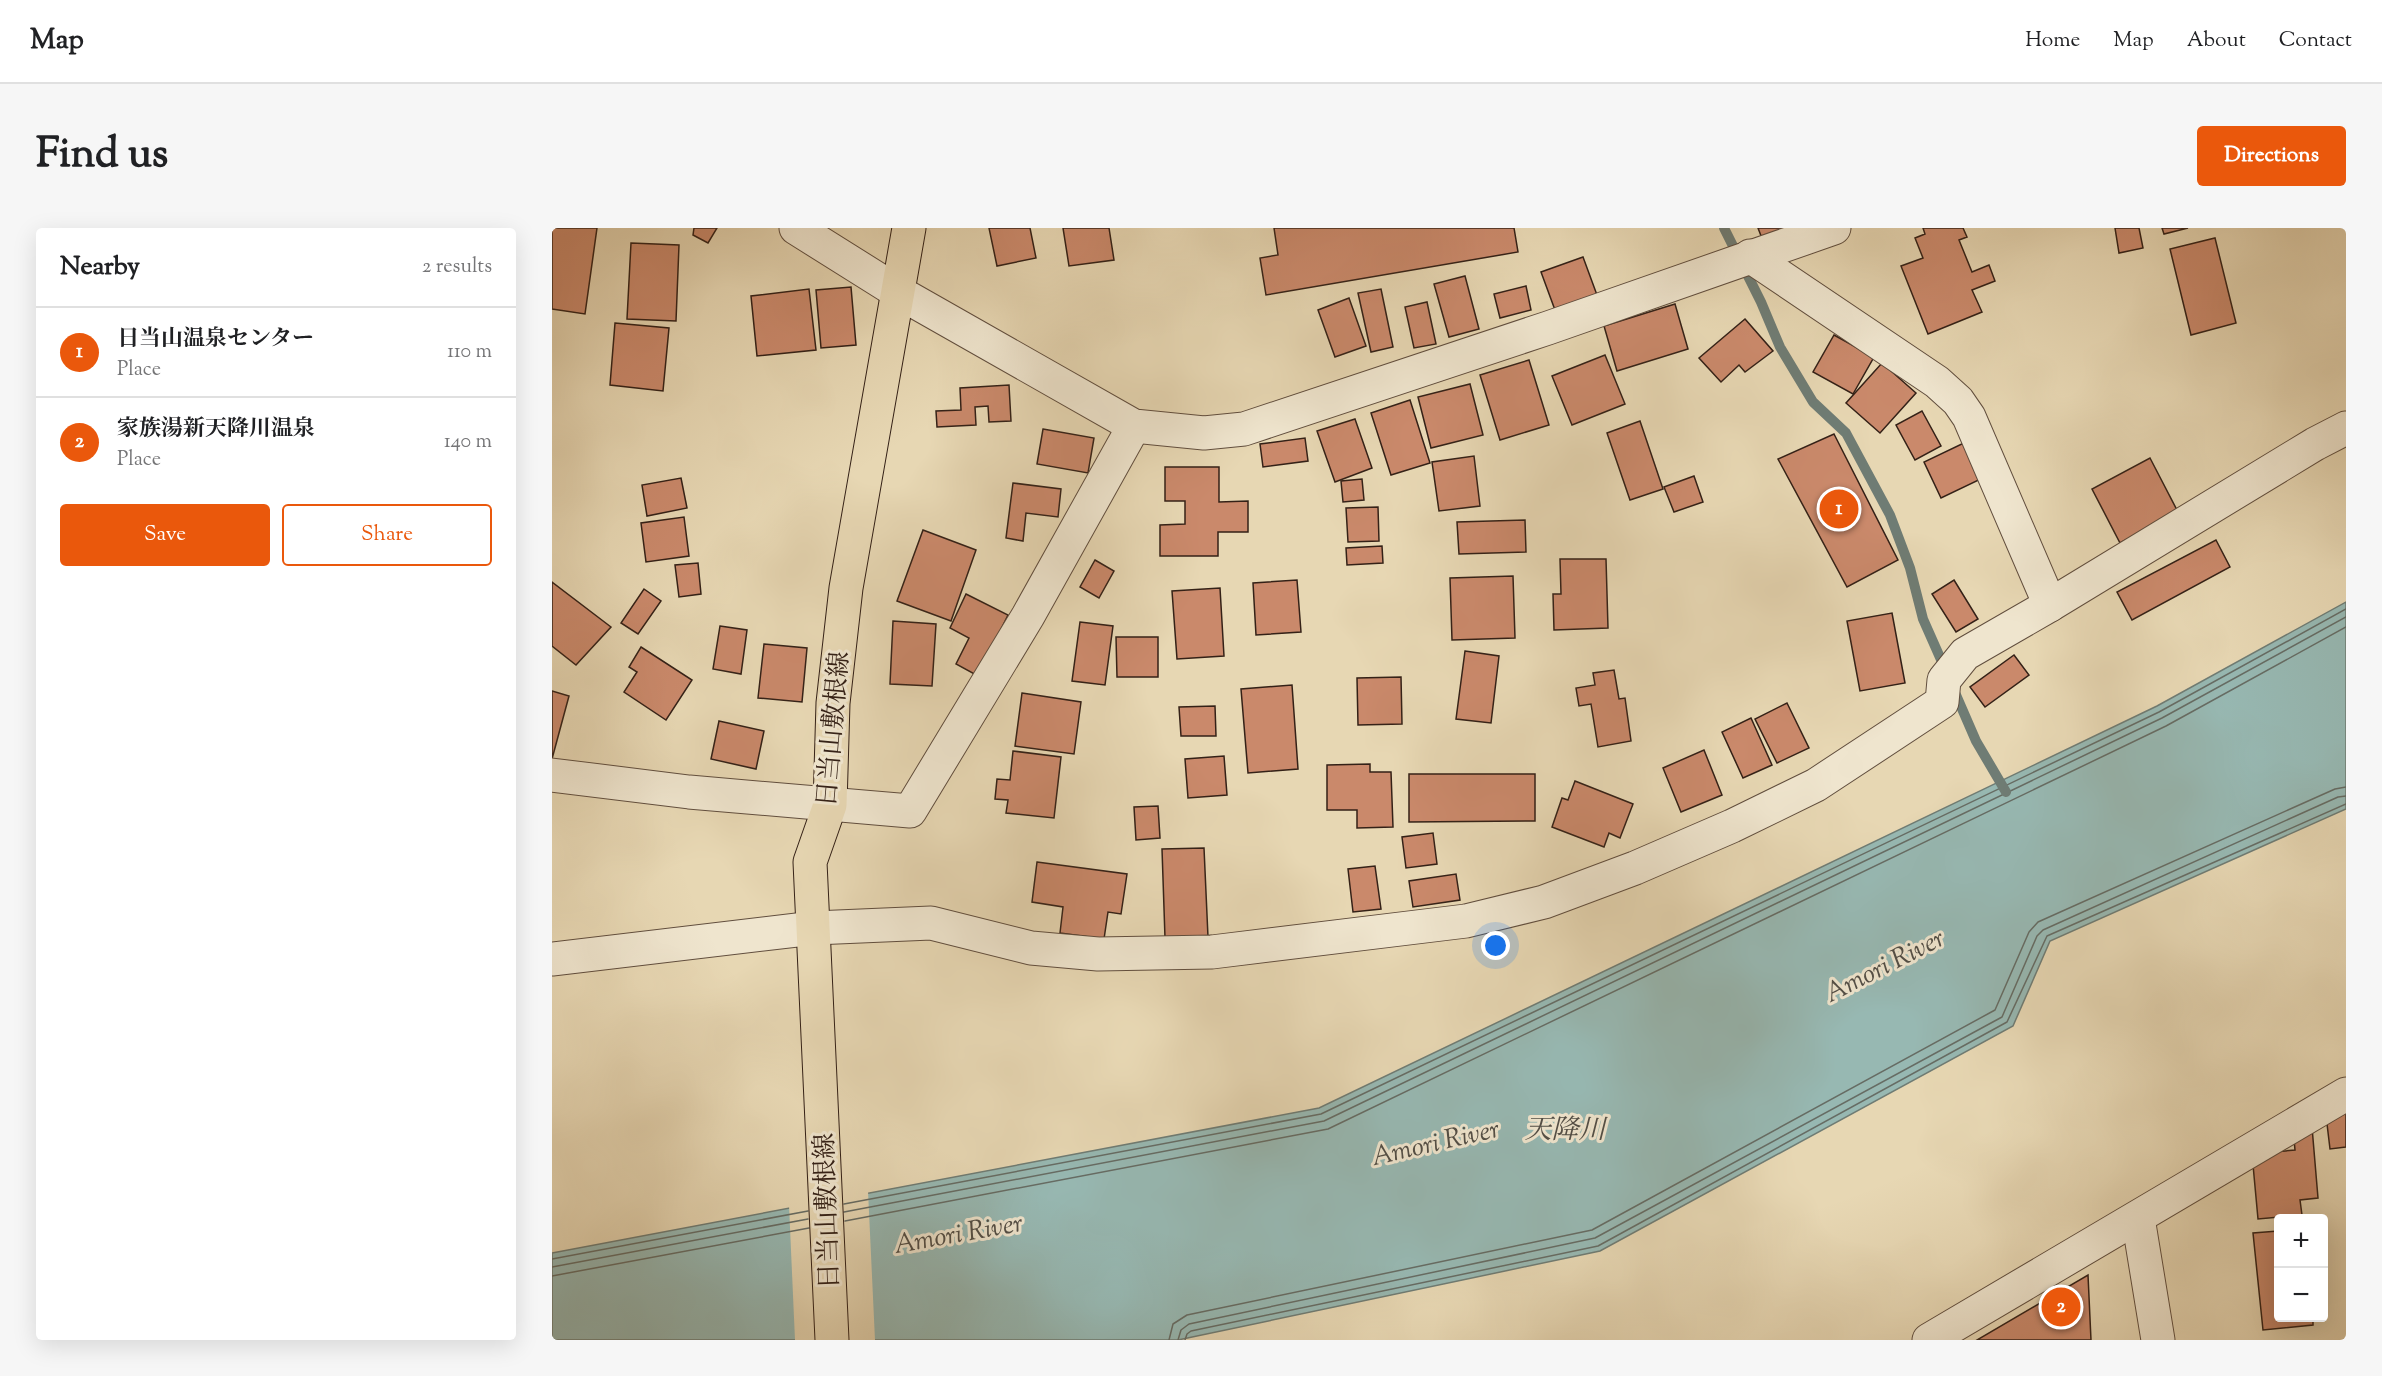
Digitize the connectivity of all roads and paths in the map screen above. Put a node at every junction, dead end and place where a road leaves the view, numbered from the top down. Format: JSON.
{"nodes":[{"id":1,"x":796,"y":228,"type":"edge"},
{"id":2,"x":909,"y":228,"type":"edge"},
{"id":3,"x":1834,"y":228,"type":"edge"},
{"id":4,"x":1738,"y":261,"type":"junction"},
{"id":5,"x":898,"y":292,"type":"junction"},
{"id":6,"x":1134,"y":426,"type":"junction"},
{"id":7,"x":2346,"y":428,"type":"edge"},
{"id":8,"x":2050,"y":605,"type":"junction"},
{"id":9,"x":552,"y":775,"type":"edge"},
{"id":10,"x":830,"y":805,"type":"junction"},
{"id":11,"x":814,"y":928,"type":"junction"},
{"id":12,"x":552,"y":959,"type":"edge"},
{"id":13,"x":2346,"y":1094,"type":"edge"},
{"id":14,"x":2138,"y":1218,"type":"junction"},
{"id":15,"x":832,"y":1340,"type":"edge"},
{"id":16,"x":1929,"y":1340,"type":"edge"},
{"id":17,"x":2158,"y":1340,"type":"edge"}],
"edges":[{"from":1,"to":5,"type":"street"},
{"from":2,"to":5,"type":"main road","name":"日当山敷根線"},
{"from":3,"to":4,"type":"street"},
{"from":4,"to":6,"type":"street"},
{"from":4,"to":8,"type":"street"},
{"from":5,"to":6,"type":"street"},
{"from":5,"to":10,"type":"main road","name":"日当山敷根線"},
{"from":6,"to":10,"type":"street"},
{"from":7,"to":8,"type":"street"},
{"from":8,"to":11,"type":"street"},
{"from":9,"to":10,"type":"street"},
{"from":10,"to":11,"type":"main road","name":"日当山敷根線"},
{"from":11,"to":12,"type":"street"},
{"from":11,"to":15,"type":"main road","name":"日当山敷根線"},
{"from":13,"to":14,"type":"street"},
{"from":14,"to":16,"type":"street"},
{"from":14,"to":17,"type":"street"}]}
